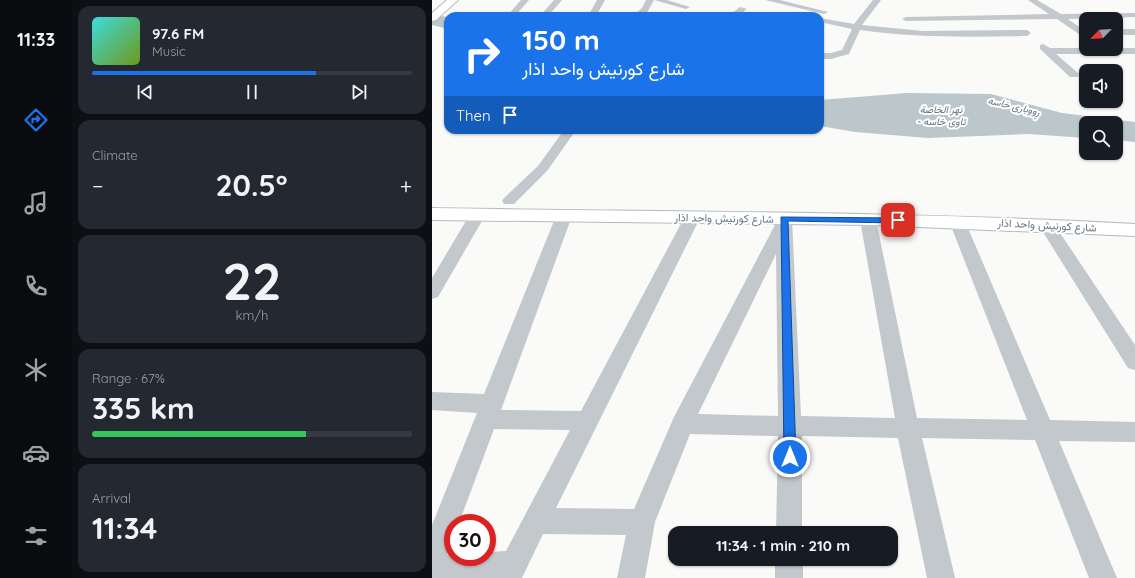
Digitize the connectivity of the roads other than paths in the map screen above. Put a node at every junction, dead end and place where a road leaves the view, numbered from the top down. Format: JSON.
{"nodes":[{"id":1,"x":453,"y":0,"type":"edge"},
{"id":2,"x":525,"y":0,"type":"edge"},
{"id":3,"x":558,"y":0,"type":"edge"},
{"id":4,"x":601,"y":0,"type":"edge"},
{"id":5,"x":650,"y":0,"type":"edge"},
{"id":6,"x":657,"y":0,"type":"edge"},
{"id":7,"x":769,"y":0,"type":"edge"},
{"id":8,"x":874,"y":0,"type":"edge"},
{"id":9,"x":1032,"y":0,"type":"edge"},
{"id":10,"x":686,"y":7,"type":"dead end"},
{"id":11,"x":743,"y":9,"type":"dead end"},
{"id":12,"x":514,"y":12,"type":"edge"},
{"id":13,"x":548,"y":12,"type":"edge"},
{"id":14,"x":594,"y":12,"type":"edge"},
{"id":15,"x":642,"y":12,"type":"edge"},
{"id":16,"x":738,"y":12,"type":"edge"},
{"id":17,"x":809,"y":12,"type":"edge"},
{"id":18,"x":1135,"y":15,"type":"edge"},
{"id":19,"x":824,"y":17,"type":"edge"},
{"id":20,"x":1060,"y":17,"type":"junction"},
{"id":21,"x":432,"y":18,"type":"edge"},
{"id":22,"x":1010,"y":18,"type":"junction"},
{"id":23,"x":906,"y":19,"type":"dead end"},
{"id":24,"x":857,"y":26,"type":"junction"},
{"id":25,"x":1079,"y":30,"type":"edge"},
{"id":26,"x":1123,"y":32,"type":"edge"},
{"id":27,"x":1135,"y":32,"type":"edge"},
{"id":28,"x":1032,"y":38,"type":"junction"},
{"id":29,"x":1079,"y":50,"type":"edge"},
{"id":30,"x":1047,"y":51,"type":"junction"},
{"id":31,"x":1123,"y":51,"type":"edge"},
{"id":32,"x":1135,"y":51,"type":"edge"},
{"id":33,"x":824,"y":56,"type":"edge"},
{"id":34,"x":1074,"y":75,"type":"dead end"},
{"id":35,"x":568,"y":134,"type":"edge"},
{"id":36,"x":432,"y":201,"type":"edge"},
{"id":37,"x":509,"y":201,"type":"junction"},
{"id":38,"x":614,"y":209,"type":"junction"},
{"id":39,"x":432,"y":214,"type":"edge"},
{"id":40,"x":478,"y":214,"type":"junction"},
{"id":41,"x":564,"y":216,"type":"junction"},
{"id":42,"x":1135,"y":216,"type":"edge"},
{"id":43,"x":692,"y":218,"type":"junction"},
{"id":44,"x":868,"y":220,"type":"junction"},
{"id":45,"x":784,"y":221,"type":"junction"},
{"id":46,"x":957,"y":221,"type":"junction"},
{"id":47,"x":1046,"y":224,"type":"junction"},
{"id":48,"x":1135,"y":230,"type":"edge"},
{"id":49,"x":437,"y":275,"type":"edge"},
{"id":50,"x":432,"y":293,"type":"edge"},
{"id":51,"x":1135,"y":362,"type":"edge"},
{"id":52,"x":432,"y":401,"type":"edge"},
{"id":53,"x":489,"y":411,"type":"junction"},
{"id":54,"x":588,"y":421,"type":"junction"},
{"id":55,"x":682,"y":424,"type":"junction"},
{"id":56,"x":790,"y":426,"type":"junction"},
{"id":57,"x":908,"y":428,"type":"junction"},
{"id":58,"x":1042,"y":430,"type":"junction"},
{"id":59,"x":1135,"y":432,"type":"edge"},
{"id":60,"x":536,"y":521,"type":"junction"},
{"id":61,"x":642,"y":522,"type":"junction"},
{"id":62,"x":789,"y":526,"type":"edge"},
{"id":63,"x":432,"y":559,"type":"edge"},
{"id":64,"x":789,"y":566,"type":"edge"},
{"id":65,"x":432,"y":570,"type":"edge"},
{"id":66,"x":511,"y":571,"type":"edge"},
{"id":67,"x":631,"y":578,"type":"edge"},
{"id":68,"x":789,"y":578,"type":"edge"},
{"id":69,"x":941,"y":578,"type":"edge"},
{"id":70,"x":1103,"y":578,"type":"edge"}],
"edges":[{"from":1,"to":21,"type":"main road"},
{"from":2,"to":12,"type":"street"},
{"from":3,"to":13,"type":"street"},
{"from":4,"to":14,"type":"street"},
{"from":5,"to":15,"type":"street"},
{"from":6,"to":10,"type":"street"},
{"from":7,"to":17,"type":"street"},
{"from":8,"to":24,"type":"street"},
{"from":9,"to":20,"type":"street"},
{"from":11,"to":16,"type":"street"},
{"from":18,"to":20,"type":"street"},
{"from":19,"to":24,"type":"street"},
{"from":20,"to":22,"type":"street"},
{"from":20,"to":25,"type":"street"},
{"from":22,"to":23,"type":"street"},
{"from":22,"to":28,"type":"street"},
{"from":24,"to":28,"type":"street"},
{"from":24,"to":33,"type":"street"},
{"from":26,"to":27,"type":"street"},
{"from":28,"to":30,"type":"street"},
{"from":29,"to":30,"type":"street"},
{"from":30,"to":34,"type":"street"},
{"from":31,"to":32,"type":"street"},
{"from":35,"to":37,"type":"street"},
{"from":36,"to":37,"type":"main road","name":"شارع كورنيش واحد اذار"},
{"from":37,"to":38,"type":"main road","name":"شارع كورنيش واحد اذار"},
{"from":38,"to":41,"type":"main road","name":"شارع كورنيش واحد اذار"},
{"from":38,"to":42,"type":"main road","name":"شارع كورنيش واحد اذار"},
{"from":38,"to":43,"type":"main road","name":"شارع كورنيش واحد اذار"},
{"from":39,"to":40,"type":"main road","name":"شارع كورنيش واحد اذار"},
{"from":40,"to":41,"type":"main road","name":"شارع كورنيش واحد اذار"},
{"from":40,"to":49,"type":"street"},
{"from":41,"to":53,"type":"street"},
{"from":43,"to":45,"type":"main road","name":"شارع كورنيش واحد اذار"},
{"from":43,"to":54,"type":"street"},
{"from":44,"to":45,"type":"main road","name":"شارع كورنيش واحد اذار"},
{"from":44,"to":46,"type":"main road","name":"شارع كورنيش واحد اذار"},
{"from":44,"to":57,"type":"street"},
{"from":45,"to":55,"type":"street"},
{"from":45,"to":56,"type":"street"},
{"from":46,"to":47,"type":"main road","name":"شارع كورنيش واحد اذار"},
{"from":46,"to":58,"type":"street"},
{"from":47,"to":48,"type":"main road","name":"شارع كورنيش واحد اذار"},
{"from":47,"to":51,"type":"street"},
{"from":49,"to":50,"type":"street"},
{"from":52,"to":53,"type":"street"},
{"from":53,"to":54,"type":"street"},
{"from":53,"to":63,"type":"street"},
{"from":54,"to":60,"type":"street"},
{"from":55,"to":56,"type":"street"},
{"from":55,"to":61,"type":"street"},
{"from":56,"to":57,"type":"street"},
{"from":56,"to":62,"type":"street"},
{"from":57,"to":58,"type":"street"},
{"from":57,"to":69,"type":"street"},
{"from":58,"to":59,"type":"street"},
{"from":58,"to":70,"type":"street"},
{"from":60,"to":61,"type":"street"},
{"from":60,"to":66,"type":"street"},
{"from":61,"to":67,"type":"street"},
{"from":64,"to":68,"type":"street"},
{"from":65,"to":66,"type":"street"}]}
